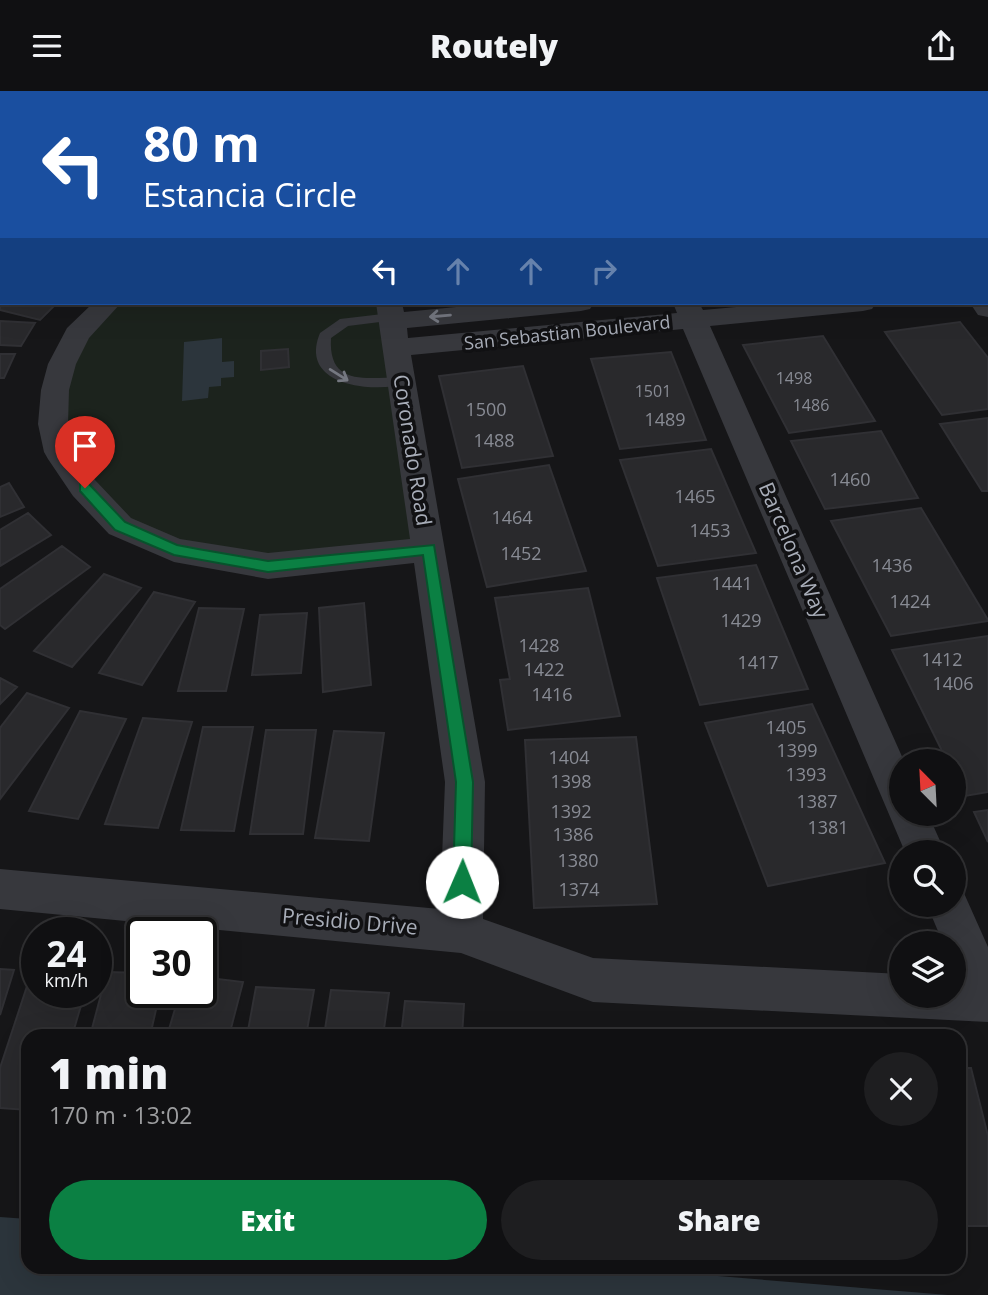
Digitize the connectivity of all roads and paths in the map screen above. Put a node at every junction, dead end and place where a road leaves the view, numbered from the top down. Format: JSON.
{"nodes":[{"id":1,"x":106,"y":305,"type":"edge"},
{"id":2,"x":569,"y":305,"type":"edge"},
{"id":3,"x":820,"y":305,"type":"edge"},
{"id":4,"x":690,"y":311,"type":"edge"},
{"id":5,"x":394,"y":334,"type":"edge"},
{"id":6,"x":429,"y":549,"type":"junction"},
{"id":7,"x":889,"y":770,"type":"edge"},
{"id":8,"x":2,"y":888,"type":"edge"},
{"id":9,"x":953,"y":917,"type":"edge"},
{"id":10,"x":461,"y":932,"type":"junction"},
{"id":11,"x":889,"y":995,"type":"edge"},
{"id":12,"x":966,"y":998,"type":"edge"},
{"id":13,"x":988,"y":999,"type":"edge"}],
"edges":[{"from":1,"to":6,"type":"street"},
{"from":2,"to":5,"type":"street","name":"San Sebastian Boulevard","one_way":true},
{"from":3,"to":4,"type":"street","name":"San Sebastian Boulevard"},
{"from":4,"to":5,"type":"street","name":"San Sebastian Boulevard"},
{"from":4,"to":7,"type":"street","name":"Barcelona Way"},
{"from":5,"to":5,"type":"lane","one_way":true},
{"from":5,"to":6,"type":"street","name":"Coronado Road"},
{"from":6,"to":10,"type":"street","name":"Coronado Road"},
{"from":8,"to":10,"type":"street","name":"Presidio Drive"},
{"from":9,"to":13,"type":"street"},
{"from":10,"to":11,"type":"street","name":"Presidio Drive"},
{"from":12,"to":13,"type":"street","name":"Presidio Drive"}]}
